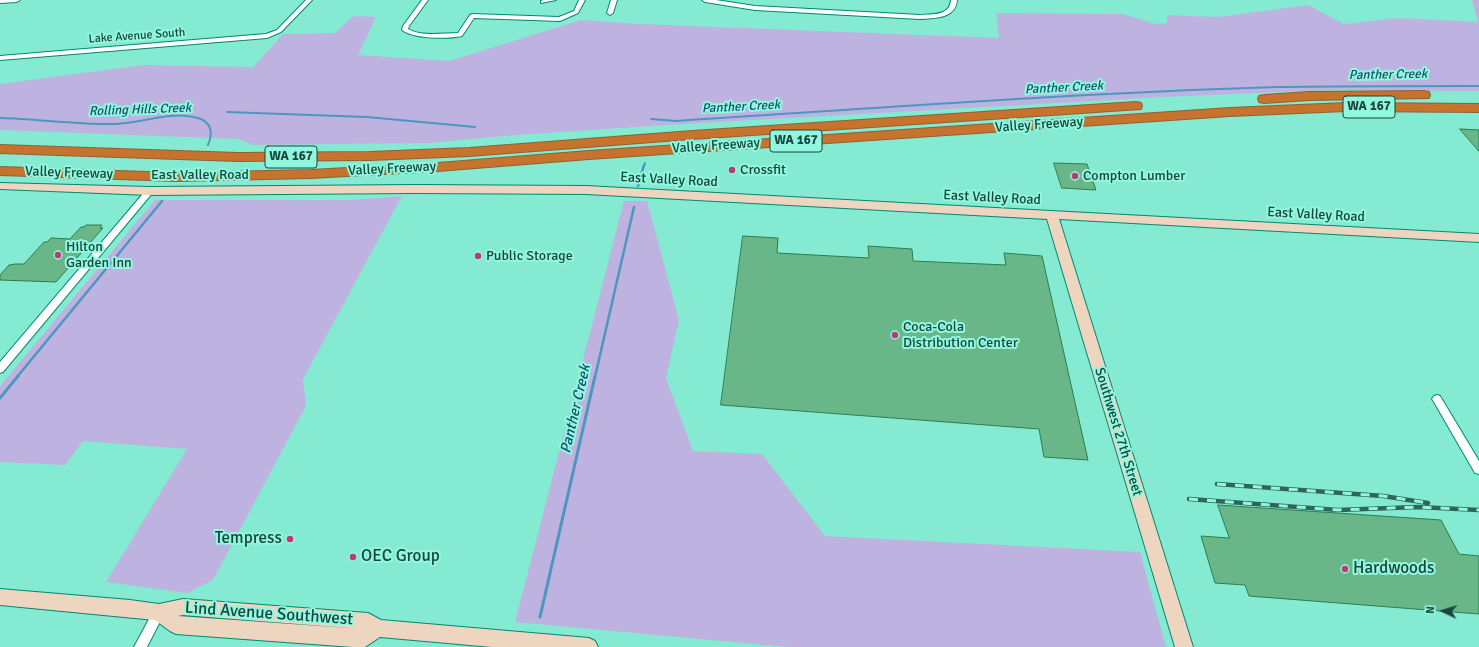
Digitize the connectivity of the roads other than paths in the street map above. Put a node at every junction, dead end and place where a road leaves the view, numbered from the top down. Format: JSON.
{"nodes":[{"id":1,"x":17,"y":0,"type":"edge"},
{"id":2,"x":309,"y":0,"type":"edge"},
{"id":3,"x":425,"y":0,"type":"edge"},
{"id":4,"x":553,"y":0,"type":"edge"},
{"id":5,"x":582,"y":0,"type":"edge"},
{"id":6,"x":614,"y":0,"type":"edge"},
{"id":7,"x":705,"y":0,"type":"edge"},
{"id":8,"x":954,"y":0,"type":"edge"},
{"id":9,"x":0,"y":1,"type":"edge"},
{"id":10,"x":543,"y":2,"type":"dead end"},
{"id":11,"x":610,"y":13,"type":"dead end"},
{"id":12,"x":0,"y":58,"type":"edge"},
{"id":13,"x":1479,"y":98,"type":"edge"},
{"id":14,"x":1479,"y":108,"type":"edge"},
{"id":15,"x":0,"y":148,"type":"edge"},
{"id":16,"x":469,"y":152,"type":"junction"},
{"id":17,"x":0,"y":157,"type":"edge"},
{"id":18,"x":0,"y":163,"type":"edge"},
{"id":19,"x":0,"y":171,"type":"edge"},
{"id":20,"x":333,"y":173,"type":"junction"},
{"id":21,"x":0,"y":186,"type":"edge"},
{"id":22,"x":150,"y":190,"type":"junction"},
{"id":23,"x":1052,"y":216,"type":"junction"},
{"id":24,"x":1479,"y":238,"type":"edge"},
{"id":25,"x":0,"y":369,"type":"edge"},
{"id":26,"x":1437,"y":399,"type":"dead end"},
{"id":27,"x":1479,"y":470,"type":"edge"},
{"id":28,"x":0,"y":597,"type":"edge"},
{"id":29,"x":159,"y":612,"type":"junction"},
{"id":30,"x":140,"y":647,"type":"edge"},
{"id":31,"x":589,"y":647,"type":"edge"},
{"id":32,"x":1184,"y":647,"type":"edge"}],
"edges":[{"from":1,"to":9,"type":"street"},
{"from":2,"to":12,"type":"street","name":"Lake Avenue South"},
{"from":3,"to":5,"type":"street"},
{"from":4,"to":10,"type":"street"},
{"from":6,"to":11,"type":"street"},
{"from":7,"to":8,"type":"street"},
{"from":13,"to":16,"type":"highway","name":"Valley Freeway","number":"WA 167"},
{"from":14,"to":20,"type":"highway","name":"Valley Freeway","number":"WA 167"},
{"from":15,"to":16,"type":"highway","name":"Valley Freeway","number":"WA 167"},
{"from":16,"to":17,"type":"highway"},
{"from":18,"to":20,"type":"highway"},
{"from":19,"to":20,"type":"highway","name":"Valley Freeway","number":"WA 167"},
{"from":21,"to":22,"type":"street","name":"East Valley Road"},
{"from":22,"to":23,"type":"street","name":"East Valley Road"},
{"from":22,"to":25,"type":"street"},
{"from":23,"to":24,"type":"street","name":"East Valley Road"},
{"from":23,"to":32,"type":"street","name":"Southwest 27th Street"},
{"from":26,"to":27,"type":"street"},
{"from":28,"to":29,"type":"street","name":"Lind Avenue Southwest"},
{"from":29,"to":30,"type":"street"},
{"from":29,"to":31,"type":"street","name":"Lind Avenue Southwest"}]}
